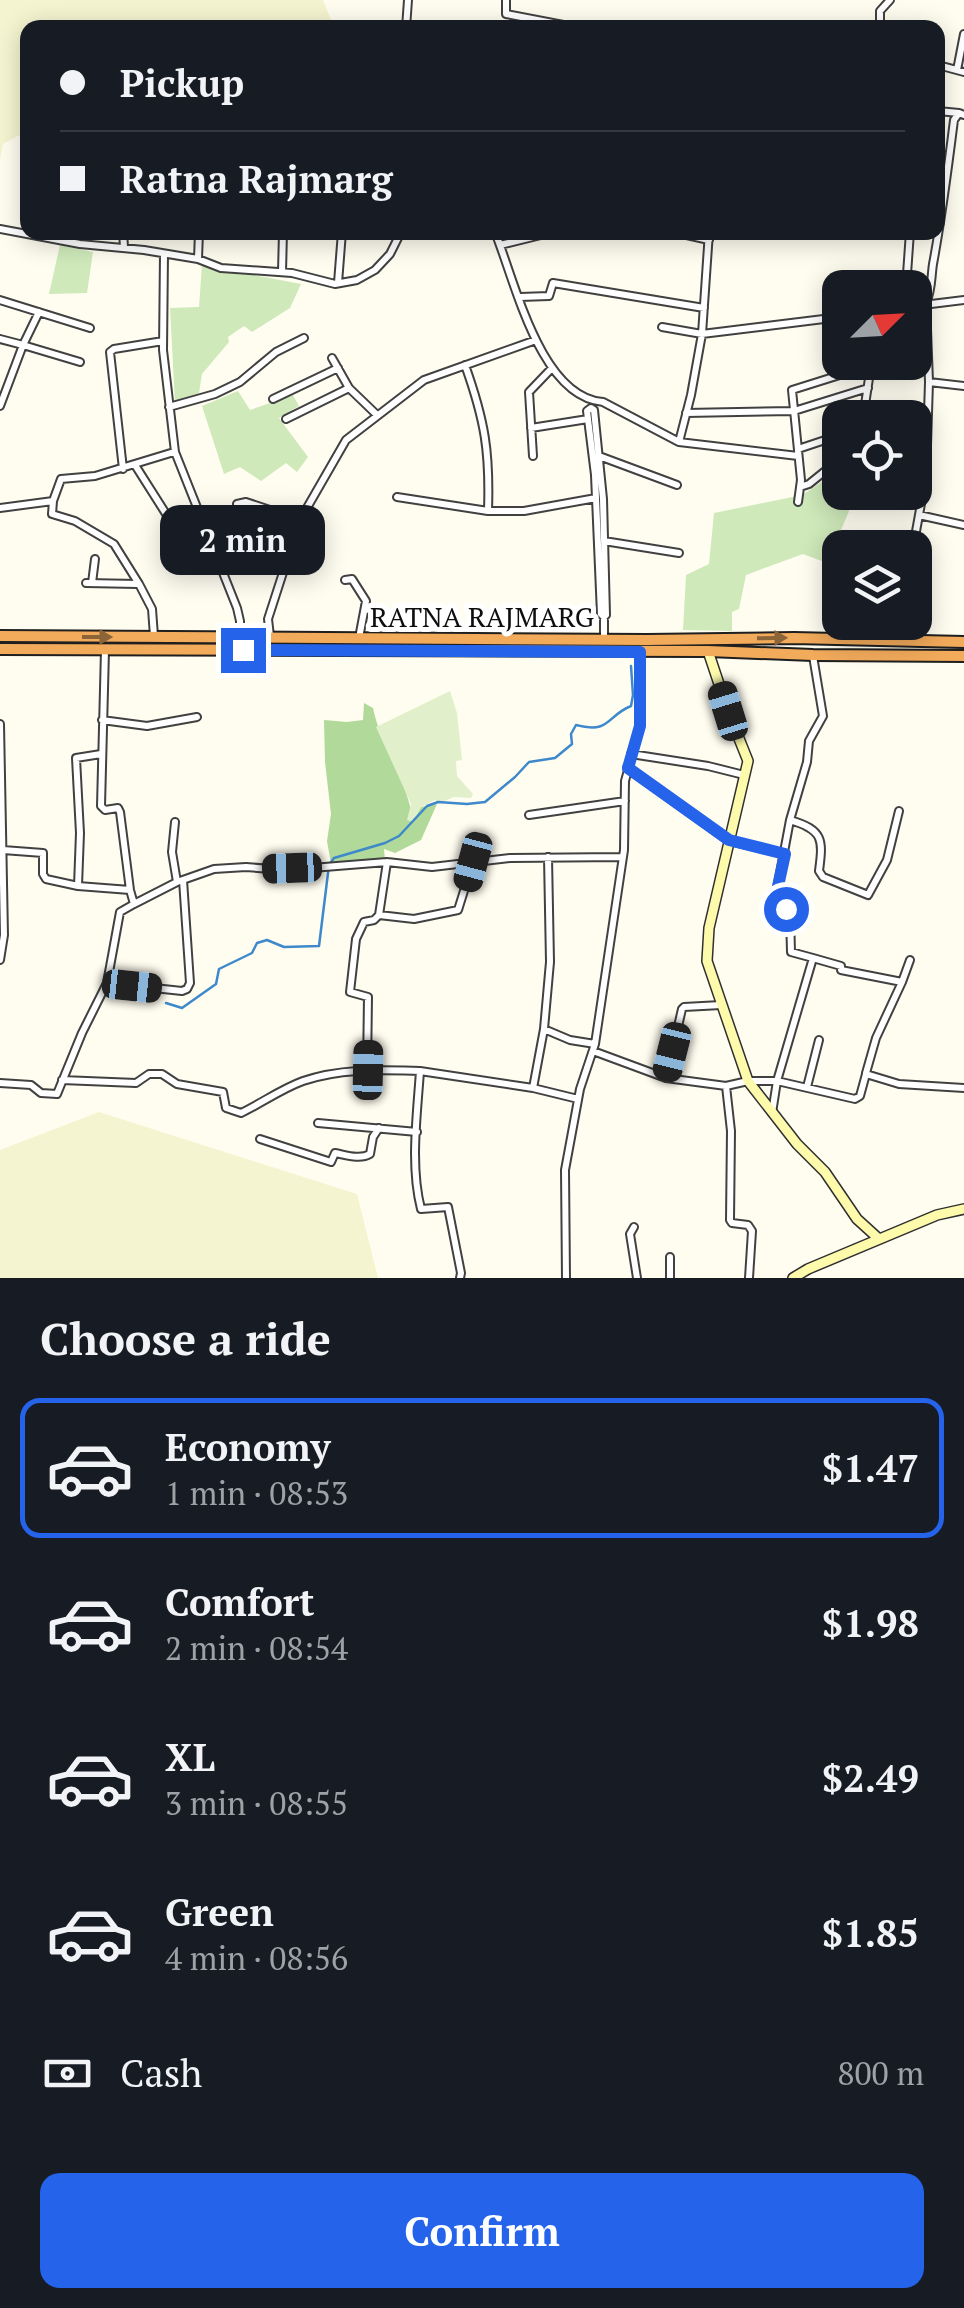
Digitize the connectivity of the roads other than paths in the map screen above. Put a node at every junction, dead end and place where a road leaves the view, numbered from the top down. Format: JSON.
{"nodes":[{"id":1,"x":506,"y":0,"type":"edge"},
{"id":2,"x":537,"y":20,"type":"edge"},
{"id":3,"x":964,"y":34,"type":"edge"},
{"id":4,"x":960,"y":71,"type":"edge"},
{"id":5,"x":962,"y":114,"type":"edge"},
{"id":6,"x":945,"y":191,"type":"edge"},
{"id":7,"x":59,"y":240,"type":"edge"},
{"id":8,"x":123,"y":240,"type":"edge"},
{"id":9,"x":199,"y":240,"type":"edge"},
{"id":10,"x":284,"y":240,"type":"edge"},
{"id":11,"x":341,"y":240,"type":"edge"},
{"id":12,"x":397,"y":240,"type":"edge"},
{"id":13,"x":498,"y":240,"type":"edge"},
{"id":14,"x":520,"y":240,"type":"edge"},
{"id":15,"x":709,"y":240,"type":"edge"},
{"id":16,"x":909,"y":240,"type":"edge"},
{"id":17,"x":939,"y":240,"type":"edge"},
{"id":18,"x":500,"y":245,"type":"junction"},
{"id":19,"x":124,"y":248,"type":"junction"},
{"id":20,"x":164,"y":254,"type":"junction"},
{"id":21,"x":198,"y":259,"type":"junction"},
{"id":22,"x":907,"y":270,"type":"edge"},
{"id":23,"x":932,"y":270,"type":"edge"},
{"id":24,"x":282,"y":272,"type":"junction"},
{"id":25,"x":338,"y":283,"type":"junction"},
{"id":26,"x":520,"y":298,"type":"junction"},
{"id":27,"x":0,"y":300,"type":"edge"},
{"id":28,"x":964,"y":300,"type":"edge"},
{"id":29,"x":932,"y":303,"type":"edge"},
{"id":30,"x":704,"y":308,"type":"junction"},
{"id":31,"x":39,"y":312,"type":"junction"},
{"id":32,"x":822,"y":319,"type":"edge"},
{"id":33,"x":662,"y":327,"type":"dead end"},
{"id":34,"x":90,"y":328,"type":"dead end"},
{"id":35,"x":702,"y":334,"type":"junction"},
{"id":36,"x":304,"y":338,"type":"dead end"},
{"id":37,"x":0,"y":339,"type":"edge"},
{"id":38,"x":536,"y":340,"type":"junction"},
{"id":39,"x":163,"y":341,"type":"junction"},
{"id":40,"x":23,"y":346,"type":"junction"},
{"id":41,"x":332,"y":358,"type":"dead end"},
{"id":42,"x":80,"y":362,"type":"dead end"},
{"id":43,"x":465,"y":365,"type":"junction"},
{"id":44,"x":338,"y":368,"type":"junction"},
{"id":45,"x":552,"y":368,"type":"junction"},
{"id":46,"x":0,"y":377,"type":"edge"},
{"id":47,"x":825,"y":380,"type":"edge"},
{"id":48,"x":869,"y":380,"type":"edge"},
{"id":49,"x":10,"y":381,"type":"junction"},
{"id":50,"x":929,"y":382,"type":"joint"},
{"id":51,"x":964,"y":386,"type":"edge"},
{"id":52,"x":349,"y":388,"type":"junction"},
{"id":53,"x":868,"y":388,"type":"junction"},
{"id":54,"x":273,"y":399,"type":"dead end"},
{"id":55,"x":866,"y":400,"type":"edge"},
{"id":56,"x":928,"y":400,"type":"edge"},
{"id":57,"x":0,"y":406,"type":"edge"},
{"id":58,"x":169,"y":407,"type":"junction"},
{"id":59,"x":590,"y":410,"type":"junction"},
{"id":60,"x":794,"y":411,"type":"junction"},
{"id":61,"x":686,"y":413,"type":"junction"},
{"id":62,"x":377,"y":415,"type":"junction"},
{"id":63,"x":286,"y":419,"type":"dead end"},
{"id":64,"x":531,"y":428,"type":"junction"},
{"id":65,"x":679,"y":442,"type":"junction"},
{"id":66,"x":822,"y":442,"type":"edge"},
{"id":67,"x":174,"y":452,"type":"junction"},
{"id":68,"x":798,"y":452,"type":"junction"},
{"id":69,"x":534,"y":456,"type":"dead end"},
{"id":70,"x":599,"y":456,"type":"junction"},
{"id":71,"x":135,"y":465,"type":"junction"},
{"id":72,"x":123,"y":469,"type":"junction"},
{"id":73,"x":822,"y":473,"type":"edge"},
{"id":74,"x":598,"y":475,"type":"junction"},
{"id":75,"x":678,"y":485,"type":"dead end"},
{"id":76,"x":800,"y":486,"type":"junction"},
{"id":77,"x":397,"y":497,"type":"dead end"},
{"id":78,"x":596,"y":498,"type":"junction"},
{"id":79,"x":54,"y":501,"type":"junction"},
{"id":80,"x":798,"y":502,"type":"dead end"},
{"id":81,"x":236,"y":504,"type":"dead end"},
{"id":82,"x":0,"y":508,"type":"edge"},
{"id":83,"x":920,"y":510,"type":"edge"},
{"id":84,"x":488,"y":511,"type":"junction"},
{"id":85,"x":919,"y":515,"type":"junction"},
{"id":86,"x":168,"y":518,"type":"dead end"},
{"id":87,"x":300,"y":520,"type":"junction"},
{"id":88,"x":964,"y":524,"type":"edge"},
{"id":89,"x":916,"y":530,"type":"edge"},
{"id":90,"x":602,"y":546,"type":"junction"},
{"id":91,"x":679,"y":553,"type":"dead end"},
{"id":92,"x":95,"y":559,"type":"dead end"},
{"id":93,"x":345,"y":580,"type":"dead end"},
{"id":94,"x":139,"y":584,"type":"junction"},
{"id":95,"x":0,"y":636,"type":"edge"},
{"id":96,"x":154,"y":636,"type":"junction"},
{"id":97,"x":240,"y":637,"type":"junction"},
{"id":98,"x":270,"y":638,"type":"junction"},
{"id":99,"x":358,"y":638,"type":"junction"},
{"id":100,"x":604,"y":638,"type":"junction"},
{"id":101,"x":822,"y":639,"type":"edge"},
{"id":102,"x":896,"y":640,"type":"edge"},
{"id":103,"x":964,"y":642,"type":"edge"},
{"id":104,"x":105,"y":650,"type":"junction"},
{"id":105,"x":708,"y":651,"type":"junction"},
{"id":106,"x":0,"y":652,"type":"edge"},
{"id":107,"x":640,"y":652,"type":"junction"},
{"id":108,"x":813,"y":655,"type":"junction"},
{"id":109,"x":964,"y":656,"type":"edge"},
{"id":110,"x":198,"y":717,"type":"dead end"},
{"id":111,"x":102,"y":720,"type":"junction"},
{"id":112,"x":0,"y":724,"type":"edge"},
{"id":113,"x":101,"y":754,"type":"junction"},
{"id":114,"x":631,"y":754,"type":"junction"},
{"id":115,"x":628,"y":768,"type":"junction"},
{"id":116,"x":744,"y":775,"type":"junction"},
{"id":117,"x":625,"y":801,"type":"junction"},
{"id":118,"x":899,"y":811,"type":"dead end"},
{"id":119,"x":529,"y":816,"type":"dead end"},
{"id":120,"x":790,"y":820,"type":"junction"},
{"id":121,"x":175,"y":822,"type":"dead end"},
{"id":122,"x":729,"y":840,"type":"junction"},
{"id":123,"x":3,"y":850,"type":"junction"},
{"id":124,"x":785,"y":854,"type":"junction"},
{"id":125,"x":548,"y":857,"type":"junction"},
{"id":126,"x":623,"y":857,"type":"junction"},
{"id":127,"x":386,"y":862,"type":"junction"},
{"id":128,"x":473,"y":862,"type":"junction"},
{"id":129,"x":180,"y":881,"type":"junction"},
{"id":130,"x":78,"y":886,"type":"junction"},
{"id":131,"x":130,"y":890,"type":"junction"},
{"id":132,"x":134,"y":904,"type":"junction"},
{"id":133,"x":379,"y":916,"type":"junction"},
{"id":134,"x":813,"y":958,"type":"junction"},
{"id":135,"x":0,"y":960,"type":"edge"},
{"id":136,"x":910,"y":960,"type":"dead end"},
{"id":137,"x":902,"y":982,"type":"junction"},
{"id":138,"x":107,"y":983,"type":"junction"},
{"id":139,"x":721,"y":1005,"type":"junction"},
{"id":140,"x":544,"y":1030,"type":"junction"},
{"id":141,"x":819,"y":1040,"type":"dead end"},
{"id":142,"x":594,"y":1048,"type":"junction"},
{"id":143,"x":368,"y":1070,"type":"junction"},
{"id":144,"x":420,"y":1071,"type":"junction"},
{"id":145,"x":866,"y":1074,"type":"junction"},
{"id":146,"x":666,"y":1078,"type":"junction"},
{"id":147,"x":62,"y":1080,"type":"junction"},
{"id":148,"x":748,"y":1081,"type":"junction"},
{"id":149,"x":777,"y":1081,"type":"junction"},
{"id":150,"x":0,"y":1083,"type":"edge"},
{"id":151,"x":726,"y":1086,"type":"junction"},
{"id":152,"x":533,"y":1088,"type":"junction"},
{"id":153,"x":807,"y":1088,"type":"junction"},
{"id":154,"x":964,"y":1088,"type":"edge"},
{"id":155,"x":578,"y":1099,"type":"junction"},
{"id":156,"x":772,"y":1114,"type":"junction"},
{"id":157,"x":318,"y":1123,"type":"dead end"},
{"id":158,"x":379,"y":1128,"type":"junction"},
{"id":159,"x":417,"y":1132,"type":"junction"},
{"id":160,"x":260,"y":1140,"type":"dead end"},
{"id":161,"x":964,"y":1209,"type":"edge"},
{"id":162,"x":634,"y":1227,"type":"dead end"},
{"id":163,"x":879,"y":1239,"type":"junction"},
{"id":164,"x":670,"y":1257,"type":"dead end"},
{"id":165,"x":460,"y":1278,"type":"edge"},
{"id":166,"x":566,"y":1278,"type":"edge"},
{"id":167,"x":637,"y":1278,"type":"edge"},
{"id":168,"x":670,"y":1278,"type":"edge"},
{"id":169,"x":750,"y":1278,"type":"edge"},
{"id":170,"x":792,"y":1278,"type":"edge"}],
"edges":[{"from":1,"to":2,"type":"street"},
{"from":3,"to":4,"type":"street"},
{"from":5,"to":6,"type":"street"},
{"from":7,"to":19,"type":"street"},
{"from":8,"to":19,"type":"street"},
{"from":9,"to":21,"type":"street"},
{"from":10,"to":24,"type":"street"},
{"from":11,"to":25,"type":"street"},
{"from":12,"to":25,"type":"street"},
{"from":13,"to":18,"type":"street"},
{"from":14,"to":18,"type":"street"},
{"from":15,"to":30,"type":"street"},
{"from":16,"to":22,"type":"street"},
{"from":17,"to":23,"type":"street"},
{"from":18,"to":26,"type":"street"},
{"from":19,"to":20,"type":"street"},
{"from":20,"to":21,"type":"street"},
{"from":20,"to":39,"type":"street"},
{"from":21,"to":24,"type":"street"},
{"from":24,"to":25,"type":"street"},
{"from":26,"to":30,"type":"street"},
{"from":26,"to":38,"type":"street"},
{"from":27,"to":31,"type":"street"},
{"from":28,"to":29,"type":"street"},
{"from":30,"to":35,"type":"street"},
{"from":31,"to":34,"type":"street"},
{"from":31,"to":40,"type":"street"},
{"from":32,"to":35,"type":"street"},
{"from":33,"to":35,"type":"street"},
{"from":35,"to":61,"type":"street"},
{"from":36,"to":58,"type":"street"},
{"from":37,"to":40,"type":"street"},
{"from":38,"to":43,"type":"street"},
{"from":38,"to":45,"type":"street"},
{"from":39,"to":58,"type":"street"},
{"from":39,"to":72,"type":"street"},
{"from":40,"to":42,"type":"street"},
{"from":40,"to":49,"type":"street"},
{"from":41,"to":44,"type":"street"},
{"from":43,"to":62,"type":"street"},
{"from":43,"to":84,"type":"street"},
{"from":44,"to":52,"type":"street"},
{"from":44,"to":54,"type":"street"},
{"from":45,"to":59,"type":"street"},
{"from":45,"to":64,"type":"street"},
{"from":46,"to":49,"type":"street"},
{"from":47,"to":60,"type":"street"},
{"from":48,"to":53,"type":"street"},
{"from":49,"to":57,"type":"street"},
{"from":50,"to":51,"type":"street"},
{"from":50,"to":56,"type":"street"},
{"from":52,"to":62,"type":"street"},
{"from":52,"to":63,"type":"street"},
{"from":53,"to":55,"type":"street"},
{"from":53,"to":60,"type":"street"},
{"from":58,"to":67,"type":"street"},
{"from":59,"to":64,"type":"street"},
{"from":59,"to":65,"type":"street"},
{"from":59,"to":70,"type":"street"},
{"from":59,"to":74,"type":"street"},
{"from":60,"to":61,"type":"street"},
{"from":60,"to":68,"type":"street"},
{"from":61,"to":65,"type":"street"},
{"from":62,"to":87,"type":"street"},
{"from":64,"to":69,"type":"street"},
{"from":65,"to":68,"type":"street"},
{"from":66,"to":68,"type":"street"},
{"from":67,"to":71,"type":"street"},
{"from":67,"to":97,"type":"street"},
{"from":68,"to":76,"type":"street"},
{"from":70,"to":74,"type":"street"},
{"from":70,"to":75,"type":"street"},
{"from":71,"to":72,"type":"street"},
{"from":71,"to":86,"type":"street"},
{"from":72,"to":79,"type":"street"},
{"from":73,"to":76,"type":"street"},
{"from":74,"to":78,"type":"street"},
{"from":74,"to":90,"type":"street"},
{"from":76,"to":80,"type":"street"},
{"from":77,"to":84,"type":"street"},
{"from":78,"to":84,"type":"street"},
{"from":78,"to":90,"type":"street"},
{"from":79,"to":82,"type":"street"},
{"from":79,"to":94,"type":"street"},
{"from":81,"to":87,"type":"street"},
{"from":83,"to":85,"type":"street"},
{"from":85,"to":88,"type":"street"},
{"from":85,"to":89,"type":"street"},
{"from":87,"to":98,"type":"street"},
{"from":90,"to":91,"type":"street"},
{"from":90,"to":100,"type":"street"},
{"from":92,"to":94,"type":"street"},
{"from":93,"to":99,"type":"street"},
{"from":94,"to":96,"type":"street"},
{"from":95,"to":96,"type":"highway","name":"RATNA RAJMARG","one_way":true},
{"from":96,"to":97,"type":"highway","name":"RATNA RAJMARG"},
{"from":97,"to":98,"type":"highway","name":"RATNA RAJMARG"},
{"from":98,"to":99,"type":"highway","name":"RATNA RAJMARG"},
{"from":99,"to":100,"type":"highway","name":"RATNA RAJMARG"},
{"from":100,"to":101,"type":"highway","name":"RATNA RAJMARG","one_way":true},
{"from":102,"to":103,"type":"highway","name":"RATNA RAJMARG"},
{"from":104,"to":106,"type":"highway","name":"RATNA RAJMARG"},
{"from":104,"to":107,"type":"highway","name":"RATNA RAJMARG"},
{"from":104,"to":111,"type":"street"},
{"from":105,"to":107,"type":"highway","name":"RATNA RAJMARG"},
{"from":105,"to":108,"type":"highway","name":"RATNA RAJMARG"},
{"from":105,"to":116,"type":"street"},
{"from":107,"to":114,"type":"street"},
{"from":108,"to":109,"type":"highway","name":"RATNA RAJMARG"},
{"from":108,"to":120,"type":"street"},
{"from":110,"to":111,"type":"street"},
{"from":111,"to":113,"type":"street"},
{"from":112,"to":123,"type":"street"},
{"from":113,"to":130,"type":"street"},
{"from":113,"to":131,"type":"street"},
{"from":114,"to":115,"type":"street"},
{"from":114,"to":116,"type":"street"},
{"from":115,"to":117,"type":"street"},
{"from":115,"to":122,"type":"street"},
{"from":116,"to":122,"type":"street"},
{"from":117,"to":119,"type":"street"},
{"from":117,"to":126,"type":"street"},
{"from":118,"to":120,"type":"street"},
{"from":120,"to":124,"type":"street"},
{"from":121,"to":129,"type":"street"},
{"from":122,"to":124,"type":"street"},
{"from":122,"to":139,"type":"street"},
{"from":123,"to":130,"type":"street"},
{"from":123,"to":135,"type":"street"},
{"from":124,"to":134,"type":"street"},
{"from":125,"to":126,"type":"street"},
{"from":125,"to":128,"type":"street"},
{"from":125,"to":140,"type":"street"},
{"from":126,"to":142,"type":"street"},
{"from":127,"to":128,"type":"street"},
{"from":127,"to":129,"type":"street"},
{"from":127,"to":133,"type":"street"},
{"from":128,"to":133,"type":"street"},
{"from":129,"to":132,"type":"street"},
{"from":129,"to":138,"type":"street"},
{"from":130,"to":131,"type":"street"},
{"from":131,"to":132,"type":"street"},
{"from":132,"to":138,"type":"street"},
{"from":133,"to":143,"type":"street"},
{"from":134,"to":137,"type":"street"},
{"from":134,"to":149,"type":"street"},
{"from":136,"to":137,"type":"street"},
{"from":137,"to":145,"type":"street"},
{"from":138,"to":147,"type":"street"},
{"from":139,"to":146,"type":"street"},
{"from":139,"to":148,"type":"street"},
{"from":140,"to":142,"type":"street"},
{"from":140,"to":152,"type":"street"},
{"from":141,"to":153,"type":"street"},
{"from":142,"to":146,"type":"street"},
{"from":142,"to":155,"type":"street"},
{"from":143,"to":144,"type":"street"},
{"from":143,"to":147,"type":"street"},
{"from":144,"to":152,"type":"street"},
{"from":144,"to":159,"type":"street"},
{"from":145,"to":153,"type":"street"},
{"from":145,"to":154,"type":"street"},
{"from":146,"to":151,"type":"street"},
{"from":147,"to":150,"type":"street"},
{"from":148,"to":149,"type":"street"},
{"from":148,"to":151,"type":"street"},
{"from":148,"to":156,"type":"street"},
{"from":149,"to":153,"type":"street"},
{"from":149,"to":156,"type":"street"},
{"from":151,"to":169,"type":"street"},
{"from":152,"to":155,"type":"street"},
{"from":155,"to":166,"type":"street"},
{"from":156,"to":163,"type":"street"},
{"from":157,"to":158,"type":"street"},
{"from":158,"to":159,"type":"street"},
{"from":158,"to":160,"type":"street"},
{"from":159,"to":165,"type":"street"},
{"from":161,"to":163,"type":"street"},
{"from":162,"to":167,"type":"street"},
{"from":163,"to":170,"type":"street"},
{"from":164,"to":168,"type":"street"}]}
